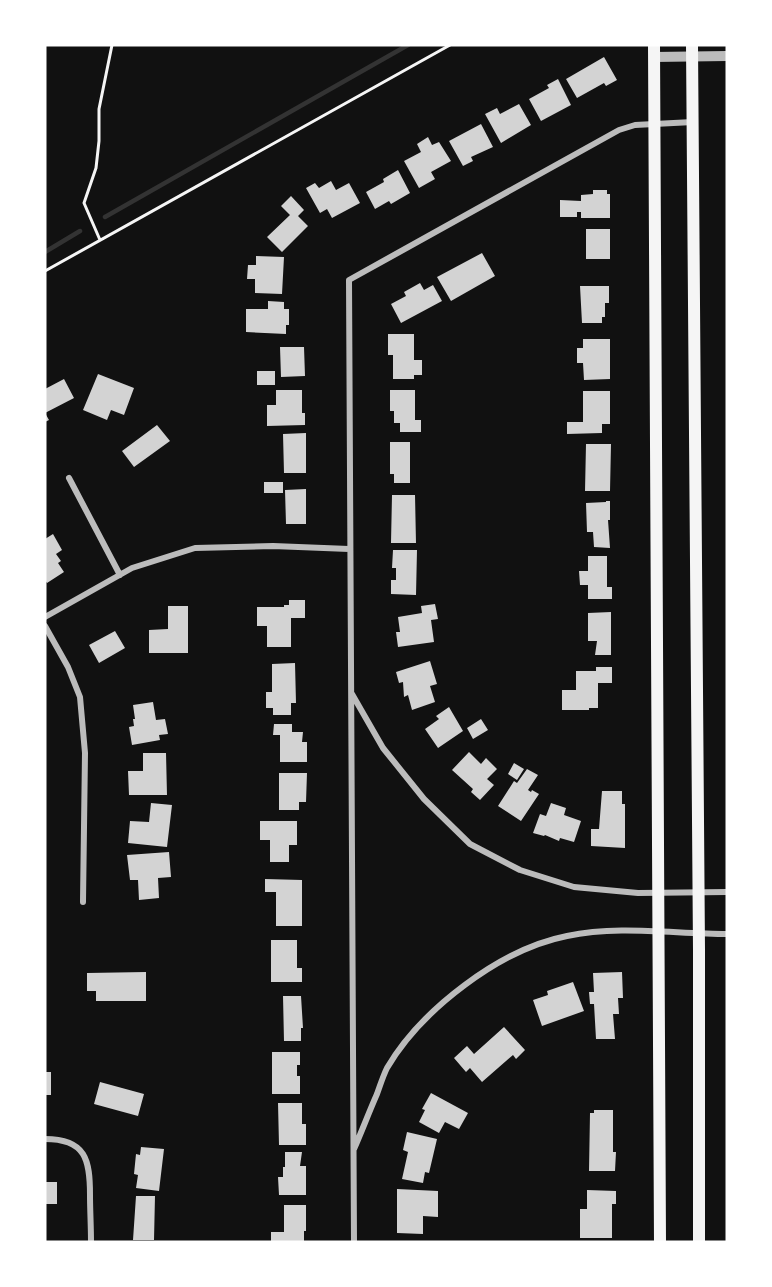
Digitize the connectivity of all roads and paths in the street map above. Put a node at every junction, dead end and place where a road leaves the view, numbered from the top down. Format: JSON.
{"nodes":[{"id":1,"x":112,"y":45,"type":"edge"},
{"id":2,"x":450,"y":45,"type":"edge"},
{"id":3,"x":654,"y":51,"type":"edge"},
{"id":4,"x":692,"y":51,"type":"edge"},
{"id":5,"x":727,"y":56,"type":"edge"},
{"id":6,"x":693,"y":122,"type":"junction"},
{"id":7,"x":653,"y":123,"type":"junction"},
{"id":8,"x":100,"y":240,"type":"junction"},
{"id":9,"x":45,"y":271,"type":"edge"},
{"id":10,"x":69,"y":478,"type":"dead end"},
{"id":11,"x":350,"y":549,"type":"junction"},
{"id":12,"x":120,"y":575,"type":"junction"},
{"id":13,"x":45,"y":617,"type":"edge"},
{"id":14,"x":45,"y":626,"type":"edge"},
{"id":15,"x":351,"y":692,"type":"junction"},
{"id":16,"x":699,"y":892,"type":"junction"},
{"id":17,"x":727,"y":892,"type":"edge"},
{"id":18,"x":658,"y":893,"type":"junction"},
{"id":19,"x":82,"y":902,"type":"dead end"},
{"id":20,"x":658,"y":932,"type":"junction"},
{"id":21,"x":699,"y":934,"type":"junction"},
{"id":22,"x":727,"y":934,"type":"edge"},
{"id":23,"x":45,"y":1139,"type":"edge"},
{"id":24,"x":353,"y":1152,"type":"junction"},
{"id":25,"x":91,"y":1242,"type":"edge"},
{"id":26,"x":354,"y":1242,"type":"edge"},
{"id":27,"x":660,"y":1242,"type":"edge"},
{"id":28,"x":699,"y":1242,"type":"edge"}],
"edges":[{"from":1,"to":8,"type":"path"},
{"from":2,"to":8,"type":"path"},
{"from":3,"to":4,"type":"street"},
{"from":3,"to":7,"type":"main road"},
{"from":4,"to":5,"type":"street"},
{"from":4,"to":6,"type":"main road"},
{"from":6,"to":7,"type":"street"},
{"from":6,"to":16,"type":"main road"},
{"from":7,"to":11,"type":"street"},
{"from":7,"to":18,"type":"main road"},
{"from":8,"to":9,"type":"path"},
{"from":10,"to":12,"type":"street"},
{"from":11,"to":12,"type":"street"},
{"from":11,"to":15,"type":"street"},
{"from":12,"to":13,"type":"street"},
{"from":14,"to":19,"type":"street"},
{"from":15,"to":18,"type":"street"},
{"from":15,"to":24,"type":"street"},
{"from":16,"to":17,"type":"street"},
{"from":16,"to":18,"type":"street"},
{"from":16,"to":21,"type":"main road"},
{"from":18,"to":20,"type":"main road"},
{"from":20,"to":21,"type":"street"},
{"from":20,"to":24,"type":"street"},
{"from":20,"to":27,"type":"main road"},
{"from":21,"to":22,"type":"street"},
{"from":21,"to":28,"type":"main road"},
{"from":23,"to":25,"type":"street"},
{"from":24,"to":26,"type":"street"}]}
